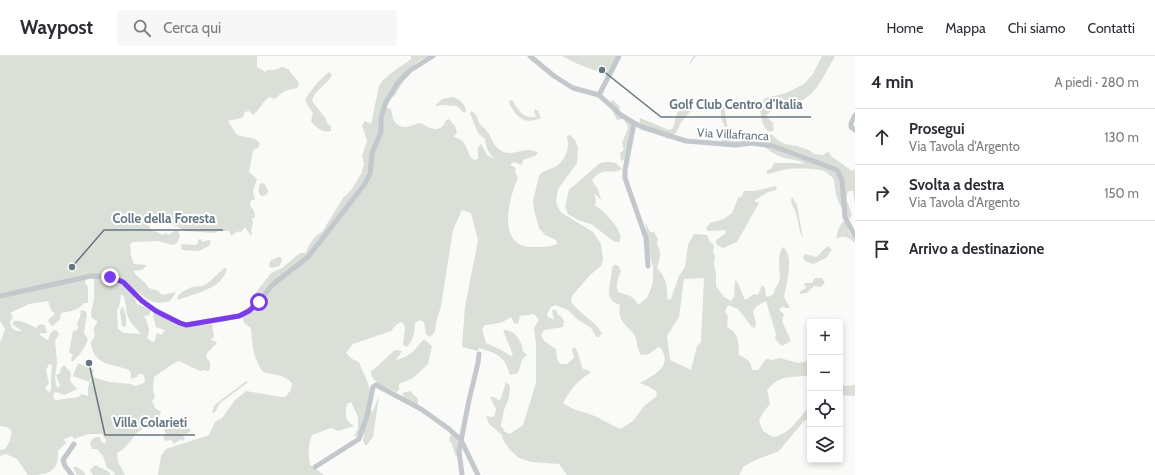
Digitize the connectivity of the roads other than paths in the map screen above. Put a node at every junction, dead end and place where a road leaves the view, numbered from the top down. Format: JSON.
{"nodes":[{"id":1,"x":433,"y":56,"type":"edge"},
{"id":2,"x":530,"y":56,"type":"edge"},
{"id":3,"x":619,"y":56,"type":"edge"},
{"id":4,"x":599,"y":95,"type":"junction"},
{"id":5,"x":855,"y":115,"type":"edge"},
{"id":6,"x":634,"y":124,"type":"junction"},
{"id":7,"x":855,"y":130,"type":"edge"},
{"id":8,"x":855,"y":236,"type":"edge"},
{"id":9,"x":648,"y":266,"type":"dead end"},
{"id":10,"x":0,"y":296,"type":"edge"},
{"id":11,"x":479,"y":354,"type":"dead end"},
{"id":12,"x":461,"y":440,"type":"junction"},
{"id":13,"x":74,"y":444,"type":"dead end"},
{"id":14,"x":315,"y":467,"type":"dead end"},
{"id":15,"x":72,"y":475,"type":"edge"},
{"id":16,"x":462,"y":475,"type":"edge"},
{"id":17,"x":478,"y":475,"type":"edge"}],
"edges":[{"from":1,"to":10,"type":"street"},
{"from":2,"to":4,"type":"street","name":"Via Villafranca"},
{"from":3,"to":4,"type":"street"},
{"from":4,"to":6,"type":"street","name":"Via Villafranca"},
{"from":5,"to":7,"type":"street"},
{"from":6,"to":8,"type":"street","name":"Via Villafranca"},
{"from":6,"to":9,"type":"street"},
{"from":11,"to":12,"type":"street"},
{"from":12,"to":14,"type":"street"},
{"from":12,"to":16,"type":"street"},
{"from":12,"to":17,"type":"street"},
{"from":13,"to":15,"type":"street"}]}
